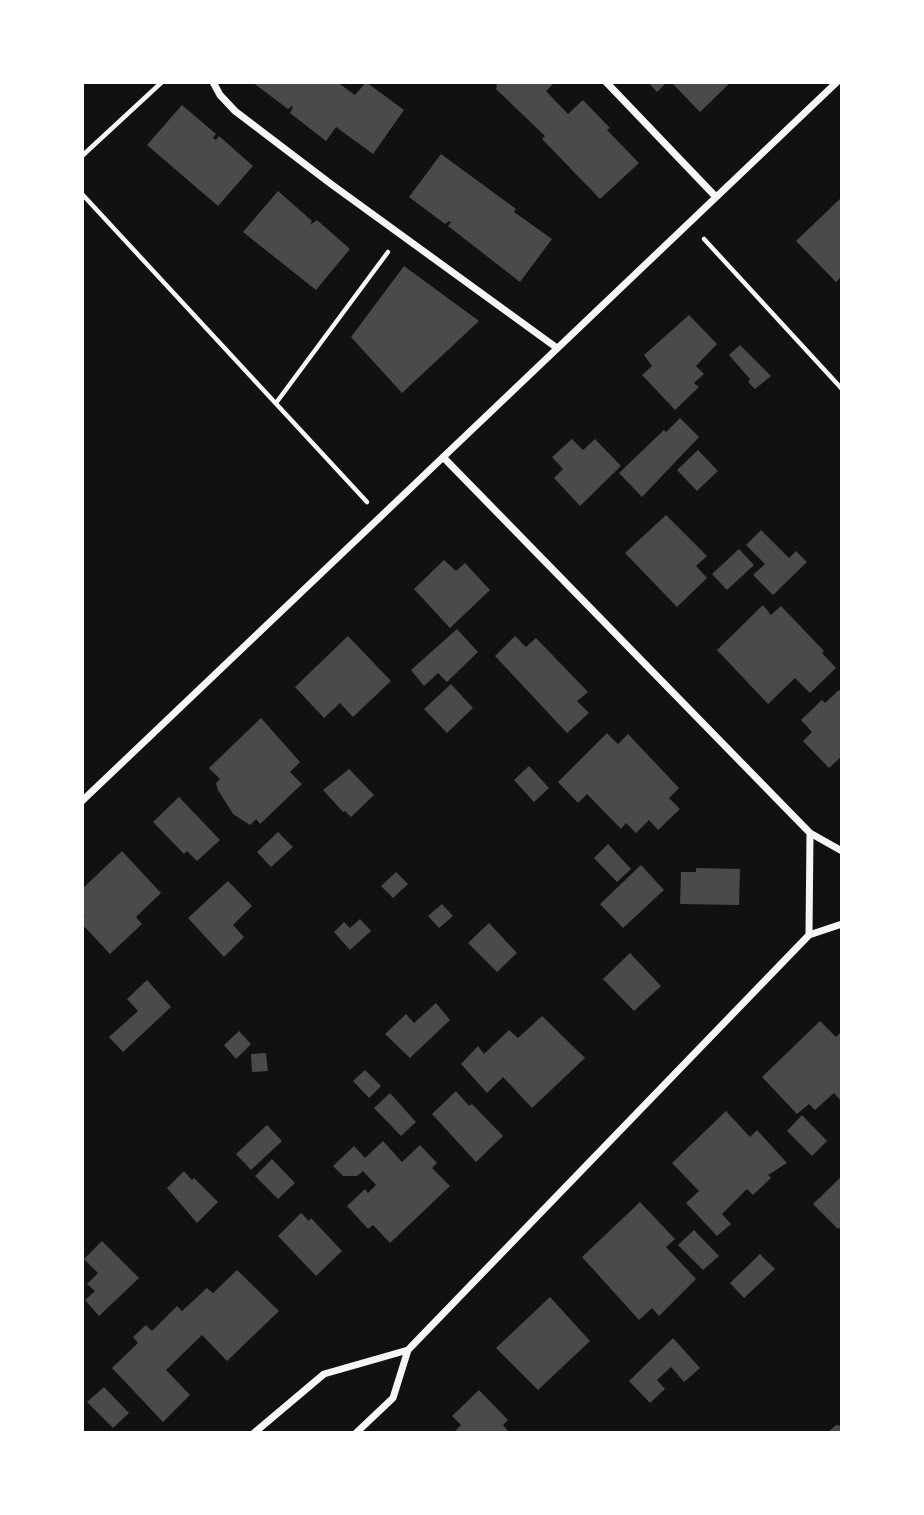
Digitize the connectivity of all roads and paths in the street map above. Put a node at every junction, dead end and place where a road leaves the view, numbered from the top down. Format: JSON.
{"nodes":[{"id":1,"x":162,"y":82,"type":"edge"},
{"id":2,"x":212,"y":82,"type":"edge"},
{"id":3,"x":606,"y":82,"type":"edge"},
{"id":4,"x":837,"y":82,"type":"edge"},
{"id":5,"x":82,"y":156,"type":"edge"},
{"id":6,"x":82,"y":194,"type":"edge"},
{"id":7,"x":716,"y":197,"type":"junction"},
{"id":8,"x":689,"y":223,"type":"junction"},
{"id":9,"x":401,"y":234,"type":"junction"},
{"id":10,"x":558,"y":348,"type":"junction"},
{"id":11,"x":842,"y":389,"type":"edge"},
{"id":12,"x":276,"y":403,"type":"junction"},
{"id":13,"x":443,"y":457,"type":"junction"},
{"id":14,"x":381,"y":516,"type":"junction"},
{"id":15,"x":82,"y":801,"type":"edge"},
{"id":16,"x":810,"y":833,"type":"junction"},
{"id":17,"x":842,"y":851,"type":"edge"},
{"id":18,"x":842,"y":923,"type":"edge"},
{"id":19,"x":809,"y":935,"type":"junction"},
{"id":20,"x":408,"y":1350,"type":"junction"},
{"id":21,"x":254,"y":1433,"type":"edge"},
{"id":22,"x":356,"y":1433,"type":"edge"}],
"edges":[{"from":1,"to":5,"type":"path"},
{"from":2,"to":9,"type":"street"},
{"from":3,"to":7,"type":"street"},
{"from":4,"to":7,"type":"street"},
{"from":6,"to":12,"type":"path"},
{"from":7,"to":8,"type":"street"},
{"from":8,"to":10,"type":"street"},
{"from":8,"to":11,"type":"path"},
{"from":9,"to":10,"type":"street"},
{"from":9,"to":12,"type":"path"},
{"from":10,"to":13,"type":"street"},
{"from":12,"to":14,"type":"path"},
{"from":13,"to":14,"type":"street"},
{"from":13,"to":16,"type":"street"},
{"from":14,"to":15,"type":"street"},
{"from":16,"to":17,"type":"street"},
{"from":16,"to":19,"type":"street"},
{"from":18,"to":19,"type":"street"},
{"from":19,"to":20,"type":"street"},
{"from":20,"to":21,"type":"street"},
{"from":20,"to":22,"type":"street"}]}
